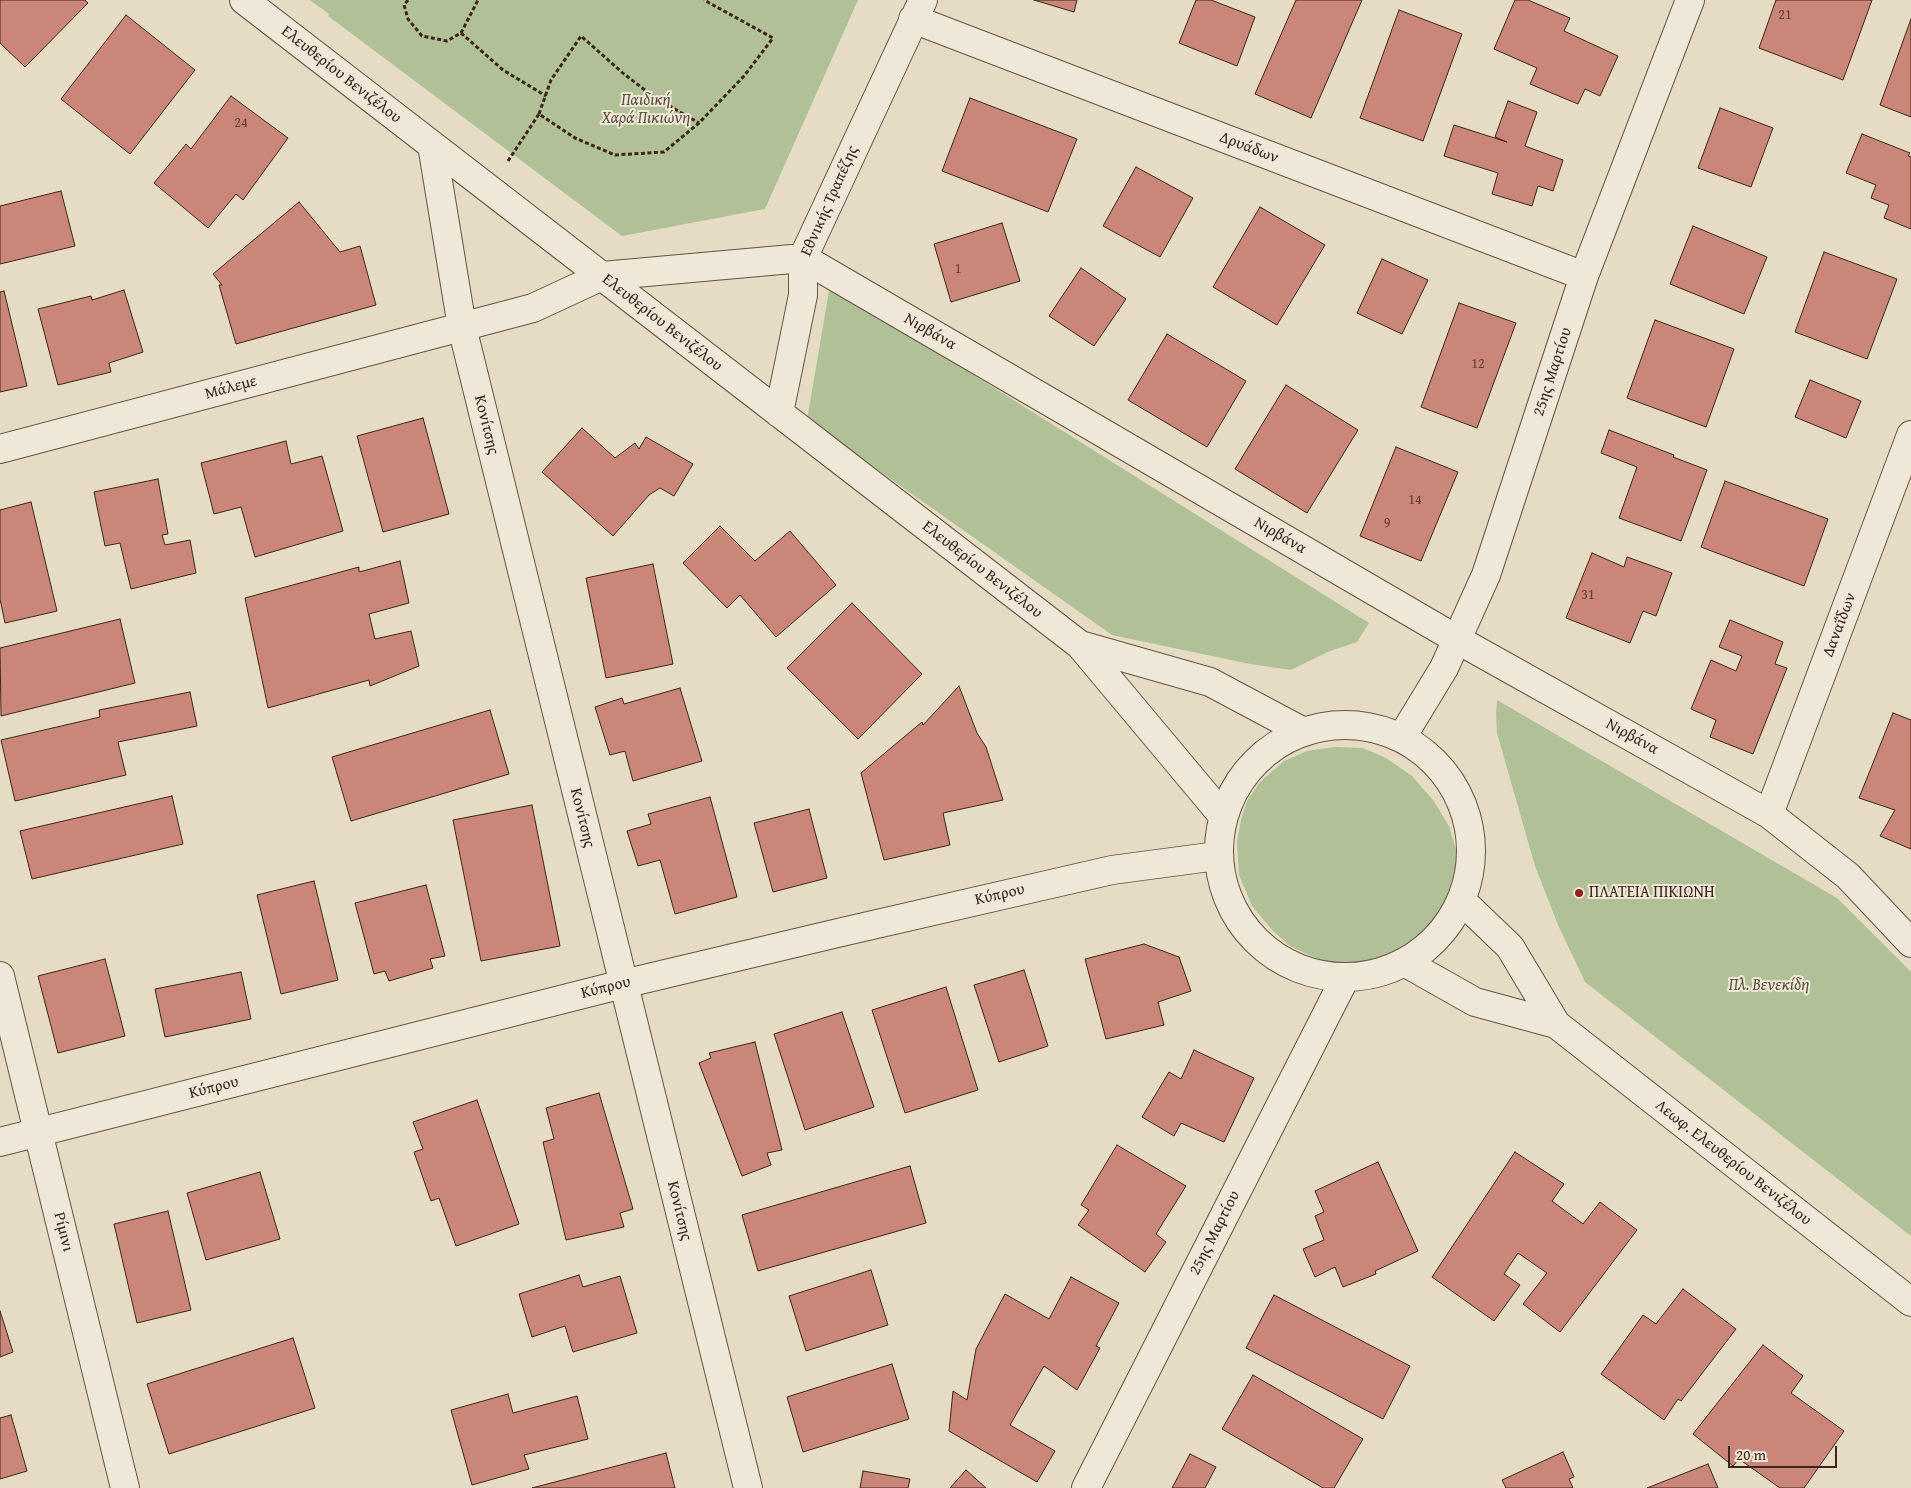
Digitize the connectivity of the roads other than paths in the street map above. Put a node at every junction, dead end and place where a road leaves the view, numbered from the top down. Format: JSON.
{"nodes":[{"id":1,"x":244,"y":0,"type":"edge"},
{"id":2,"x":1690,"y":0,"type":"edge"},
{"id":3,"x":918,"y":10,"type":"edge"},
{"id":4,"x":432,"y":145,"type":"junction"},
{"id":5,"x":803,"y":258,"type":"junction"},
{"id":6,"x":602,"y":276,"type":"junction"},
{"id":7,"x":1584,"y":276,"type":"junction"},
{"id":8,"x":462,"y":327,"type":"junction"},
{"id":9,"x":779,"y":413,"type":"junction"},
{"id":10,"x":1911,"y":435,"type":"edge"},
{"id":11,"x":0,"y":449,"type":"edge"},
{"id":12,"x":1458,"y":640,"type":"junction"},
{"id":13,"x":1080,"y":645,"type":"junction"},
{"id":14,"x":1302,"y":731,"type":"junction"},
{"id":15,"x":1402,"y":737,"type":"junction"},
{"id":16,"x":1768,"y":814,"type":"junction"},
{"id":17,"x":1223,"y":816,"type":"junction"},
{"id":18,"x":1217,"y":856,"type":"junction"},
{"id":19,"x":1462,"y":901,"type":"junction"},
{"id":20,"x":1911,"y":943,"type":"edge"},
{"id":21,"x":1406,"y":963,"type":"junction"},
{"id":22,"x":0,"y":976,"type":"edge"},
{"id":23,"x":1345,"y":978,"type":"junction"},
{"id":24,"x":624,"y":984,"type":"junction"},
{"id":25,"x":1556,"y":1024,"type":"junction"},
{"id":26,"x":38,"y":1132,"type":"junction"},
{"id":27,"x":0,"y":1142,"type":"edge"},
{"id":28,"x":1911,"y":1302,"type":"edge"},
{"id":29,"x":125,"y":1488,"type":"edge"},
{"id":30,"x":748,"y":1488,"type":"edge"},
{"id":31,"x":1086,"y":1488,"type":"edge"}],
"edges":[{"from":1,"to":4,"type":"street","name":"Ελευθερίου Βενιζέλου"},
{"from":2,"to":7,"type":"street","name":"25ης Μαρτίου"},
{"from":3,"to":5,"type":"street","name":"Εθνικής Τραπέζης"},
{"from":3,"to":7,"type":"street","name":"Δρυάδων"},
{"from":4,"to":6,"type":"street","name":"Ελευθερίου Βενιζέλου"},
{"from":4,"to":8,"type":"street","name":"Κονίτσης"},
{"from":5,"to":6,"type":"street"},
{"from":5,"to":9,"type":"street","name":"Εθνικής Τραπέζης"},
{"from":5,"to":12,"type":"street","name":"Νιρβάνα"},
{"from":6,"to":8,"type":"street","name":"Μάλεμε"},
{"from":6,"to":9,"type":"street","name":"Ελευθερίου Βενιζέλου"},
{"from":7,"to":12,"type":"street","name":"25ης Μαρτίου"},
{"from":8,"to":11,"type":"street","name":"Μάλεμε"},
{"from":8,"to":24,"type":"street","name":"Κονίτσης"},
{"from":9,"to":13,"type":"street","name":"Ελευθερίου Βενιζέλου"},
{"from":10,"to":16,"type":"street","name":"Δαναΐδων"},
{"from":12,"to":15,"type":"street","name":"25ης Μαρτίου"},
{"from":12,"to":16,"type":"street","name":"Νιρβάνα"},
{"from":13,"to":14,"type":"street","name":"Ελευθερίου Βενιζέλου"},
{"from":13,"to":17,"type":"street","name":"Ελευθερίου Βενιζέλου"},
{"from":14,"to":15,"type":"street"},
{"from":14,"to":17,"type":"street"},
{"from":15,"to":19,"type":"street"},
{"from":16,"to":20,"type":"street","name":"Νιρβάνα"},
{"from":17,"to":18,"type":"street"},
{"from":18,"to":23,"type":"street"},
{"from":18,"to":24,"type":"street","name":"Κύπρου"},
{"from":19,"to":21,"type":"street"},
{"from":19,"to":25,"type":"street"},
{"from":21,"to":23,"type":"street"},
{"from":21,"to":25,"type":"street"},
{"from":22,"to":26,"type":"street","name":"Ρίμινι"},
{"from":23,"to":31,"type":"street","name":"25ης Μαρτίου"},
{"from":24,"to":26,"type":"street","name":"Κύπρου"},
{"from":24,"to":30,"type":"street","name":"Κονίτσης"},
{"from":25,"to":28,"type":"street","name":"Λεωφ. Ελευθερίου Βενιζέλου"},
{"from":26,"to":27,"type":"street","name":"Κύπρου"},
{"from":26,"to":29,"type":"street","name":"Ρίμινι"}]}
